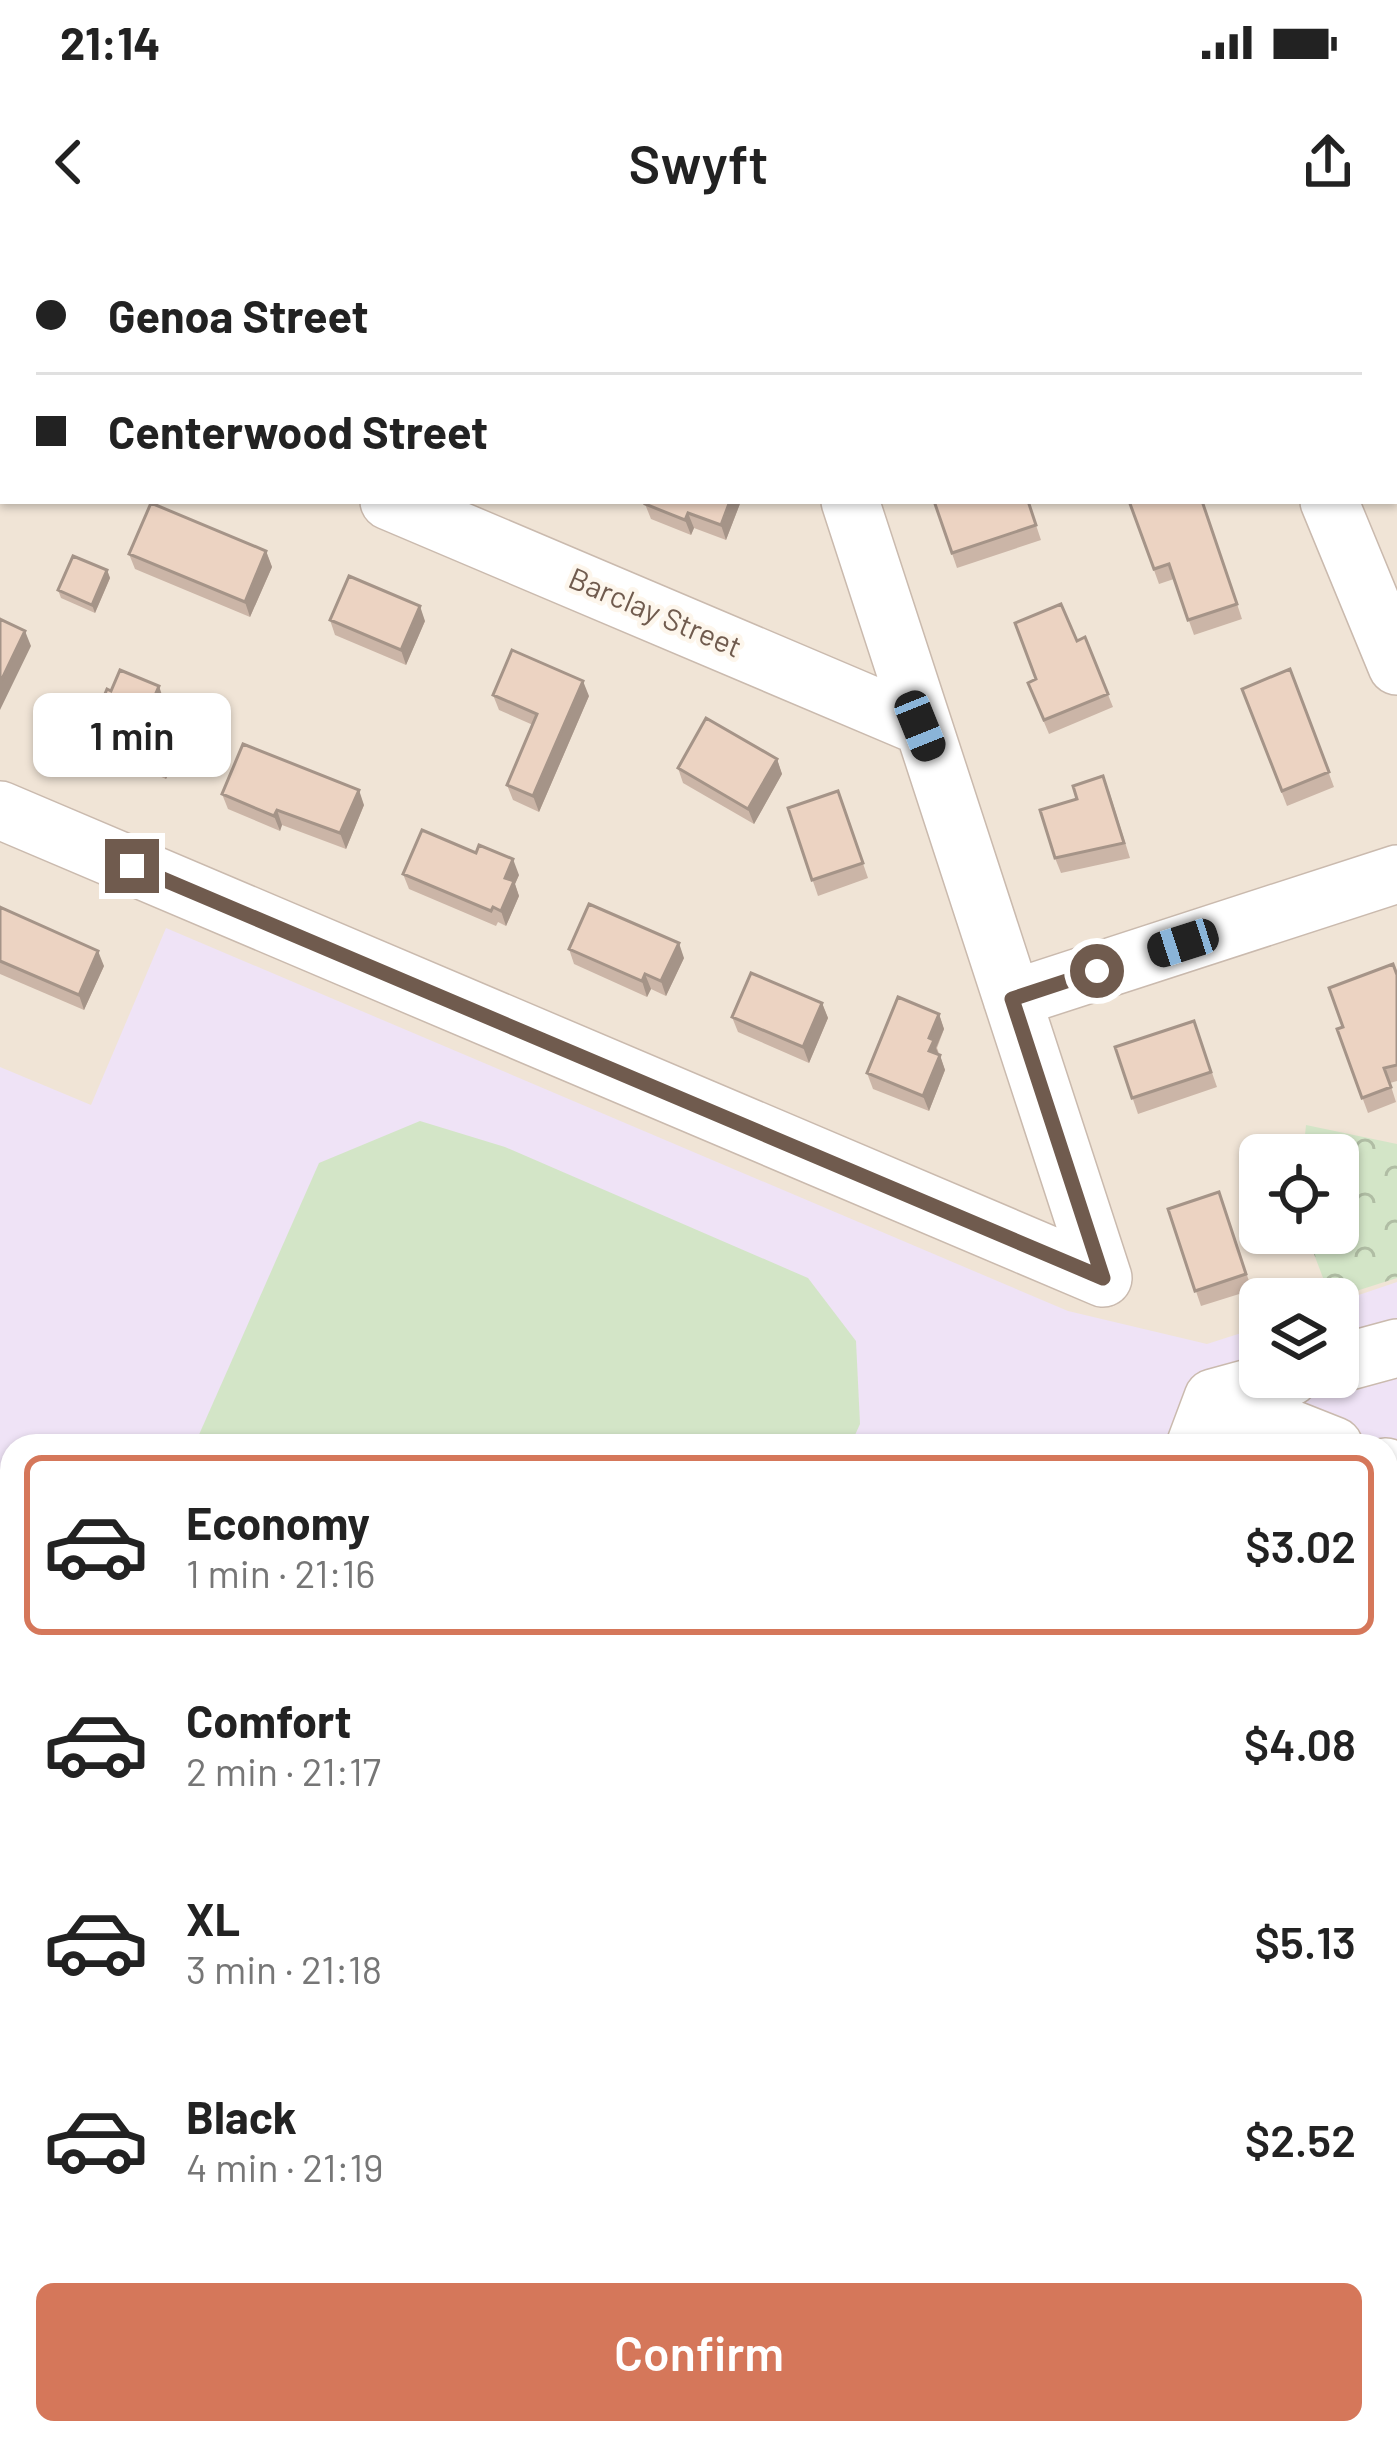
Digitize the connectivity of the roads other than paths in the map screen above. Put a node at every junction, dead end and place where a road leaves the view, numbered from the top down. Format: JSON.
{"nodes":[{"id":1,"x":396,"y":504,"type":"edge"},
{"id":2,"x":851,"y":504,"type":"edge"},
{"id":3,"x":1330,"y":504,"type":"edge"},
{"id":4,"x":1397,"y":666,"type":"edge"},
{"id":5,"x":920,"y":726,"type":"junction"},
{"id":6,"x":0,"y":810,"type":"edge"},
{"id":7,"x":1397,"y":874,"type":"edge"},
{"id":8,"x":1012,"y":999,"type":"junction"},
{"id":9,"x":1397,"y":1348,"type":"edge"},
{"id":10,"x":1359,"y":1358,"type":"edge"},
{"id":11,"x":1250,"y":1398,"type":"edge"},
{"id":12,"x":1204,"y":1422,"type":"edge"},
{"id":13,"x":1269,"y":1434,"type":"edge"}],
"edges":[{"from":1,"to":5,"type":"street","name":"Barclay Street"},
{"from":2,"to":5,"type":"street"},
{"from":3,"to":4,"type":"street"},
{"from":5,"to":8,"type":"street"},
{"from":6,"to":8,"type":"street"},
{"from":7,"to":8,"type":"street"},
{"from":9,"to":10,"type":"street"},
{"from":11,"to":12,"type":"street"},
{"from":12,"to":13,"type":"street"}]}
